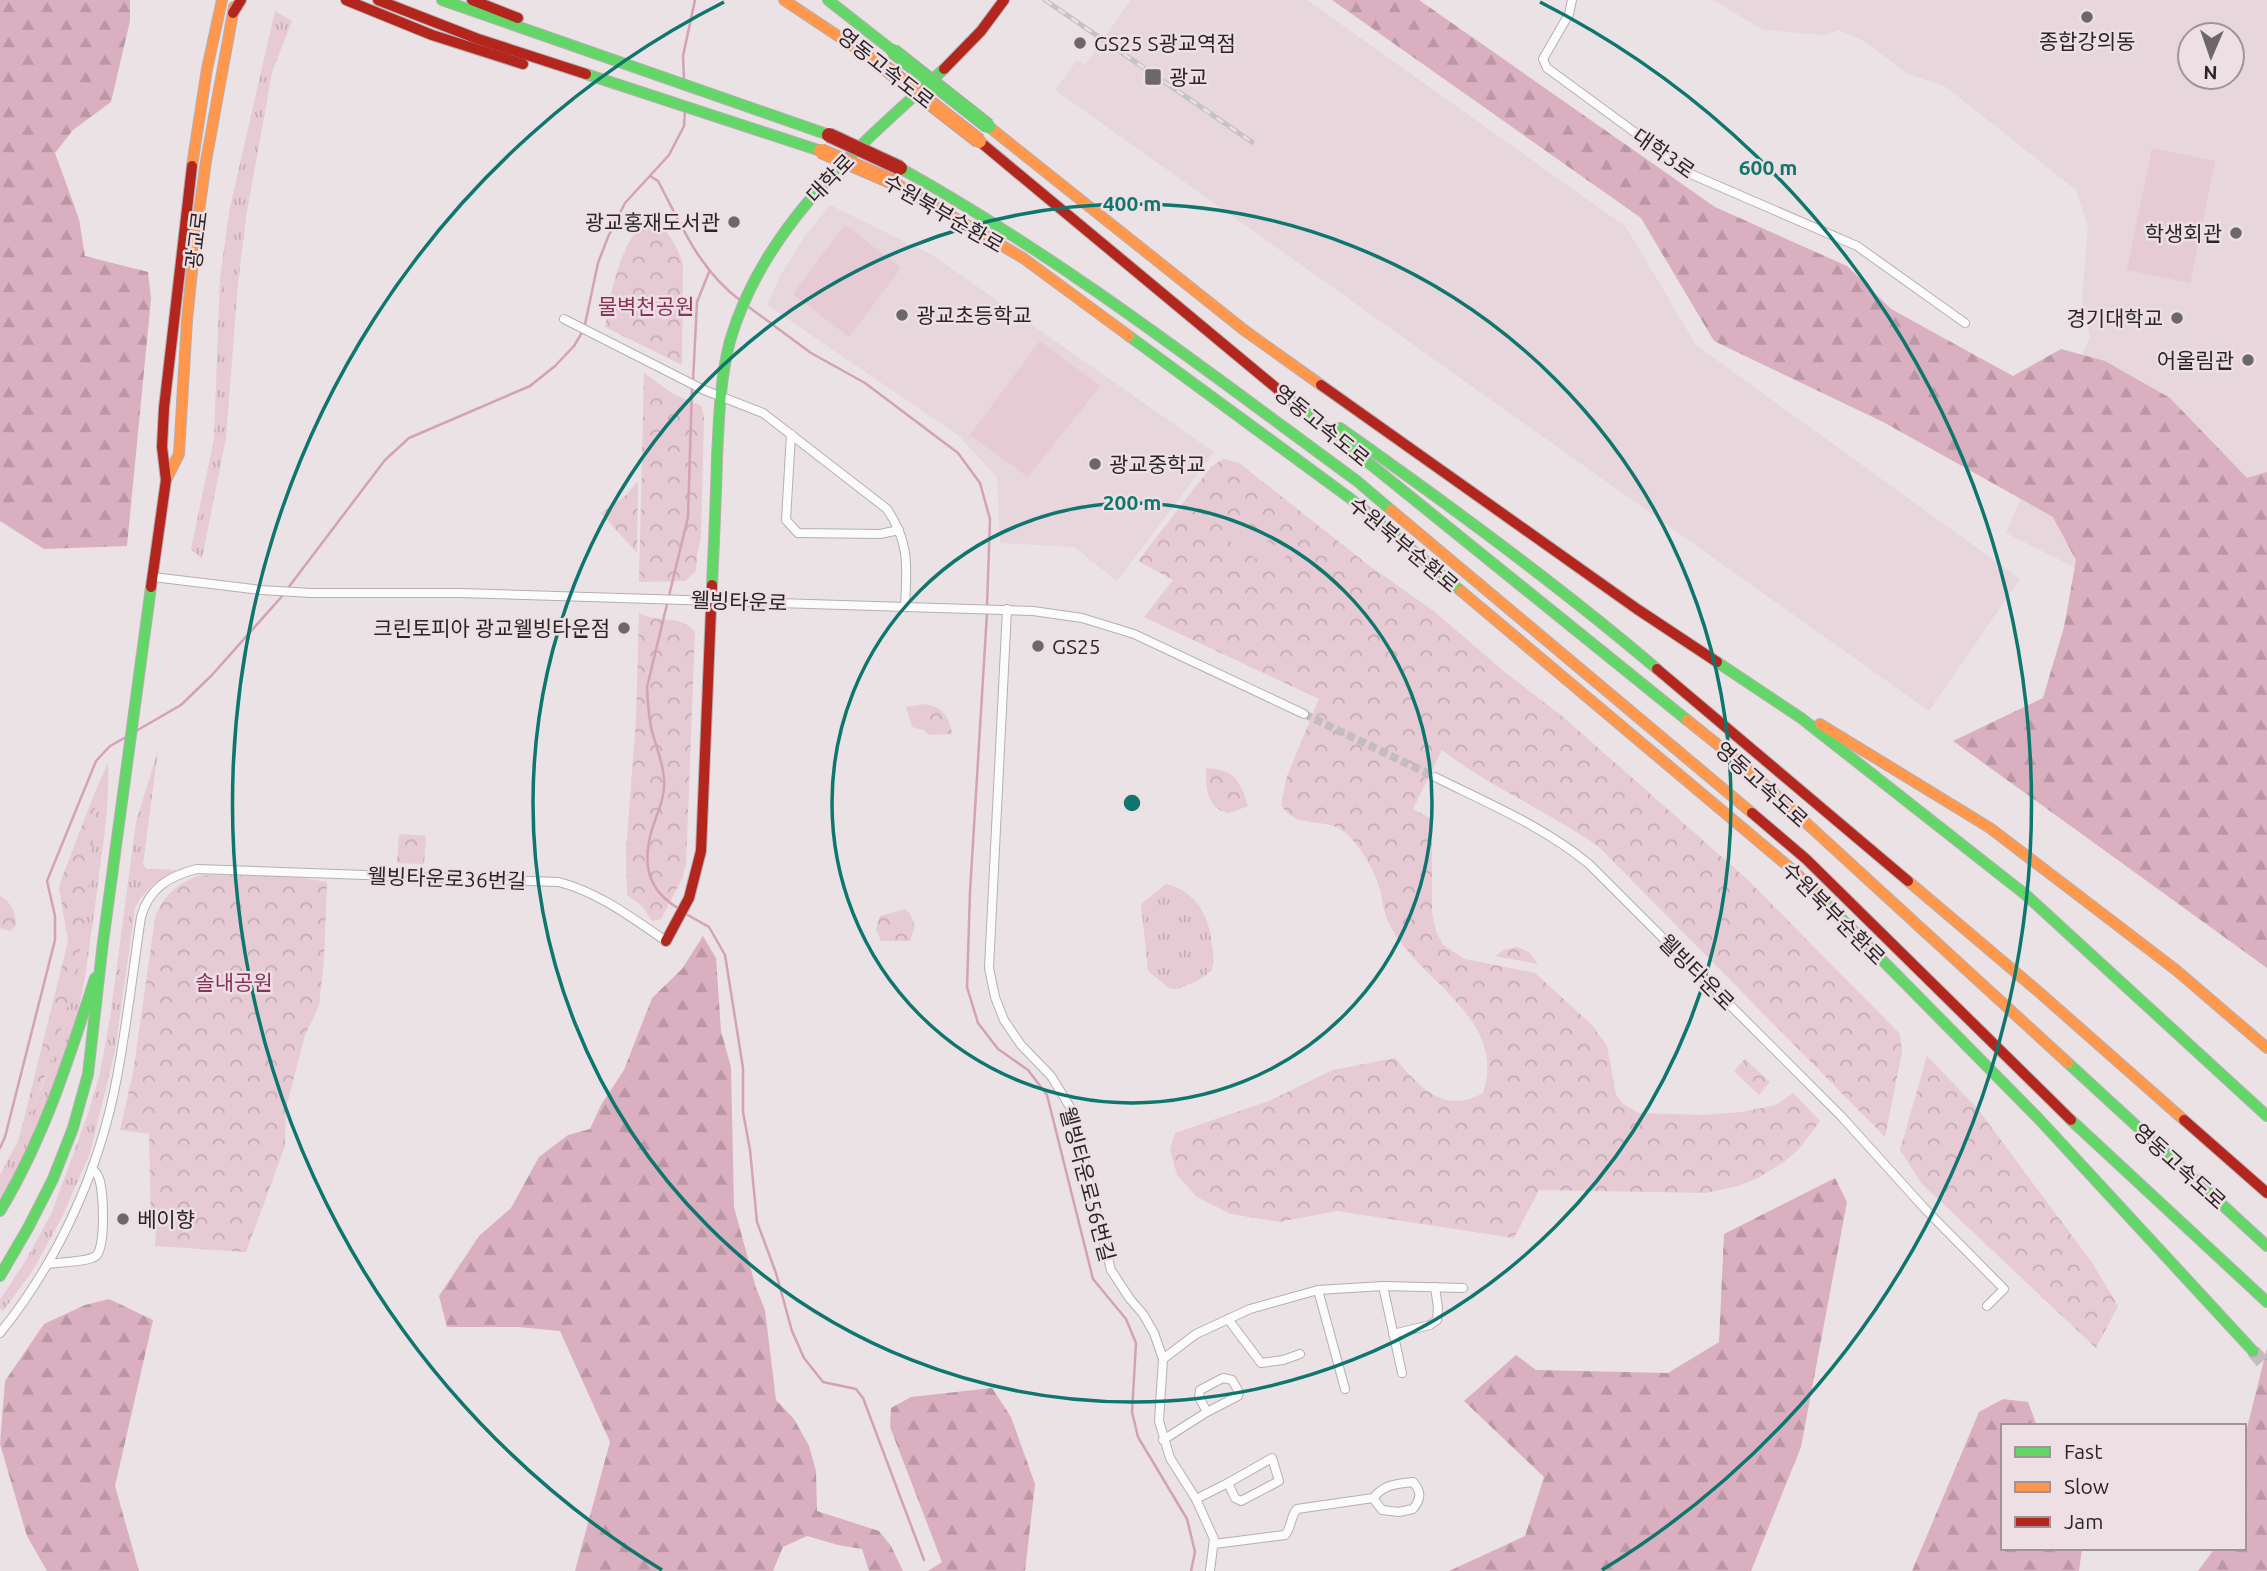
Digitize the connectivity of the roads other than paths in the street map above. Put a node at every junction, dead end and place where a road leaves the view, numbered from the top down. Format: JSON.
{"nodes":[{"id":1,"x":222,"y":0,"type":"edge"},
{"id":2,"x":241,"y":0,"type":"edge"},
{"id":3,"x":346,"y":0,"type":"edge"},
{"id":4,"x":378,"y":0,"type":"edge"},
{"id":5,"x":442,"y":0,"type":"edge"},
{"id":6,"x":472,"y":0,"type":"edge"},
{"id":7,"x":784,"y":0,"type":"edge"},
{"id":8,"x":801,"y":0,"type":"edge"},
{"id":9,"x":828,"y":0,"type":"edge"},
{"id":10,"x":840,"y":0,"type":"edge"},
{"id":11,"x":1004,"y":0,"type":"edge"},
{"id":12,"x":1572,"y":0,"type":"edge"},
{"id":13,"x":234,"y":7,"type":"edge"},
{"id":14,"x":893,"y":51,"type":"junction"},
{"id":15,"x":883,"y":66,"type":"junction"},
{"id":16,"x":645,"y":72,"type":"junction"},
{"id":17,"x":647,"y":95,"type":"junction"},
{"id":18,"x":564,"y":319,"type":"dead end"},
{"id":19,"x":1965,"y":323,"type":"dead end"},
{"id":20,"x":1230,"y":351,"type":"junction"},
{"id":21,"x":720,"y":397,"type":"junction"},
{"id":22,"x":791,"y":433,"type":"junction"},
{"id":23,"x":166,"y":480,"type":"junction"},
{"id":24,"x":900,"y":530,"type":"junction"},
{"id":25,"x":153,"y":577,"type":"junction"},
{"id":26,"x":712,"y":601,"type":"junction"},
{"id":27,"x":905,"y":606,"type":"junction"},
{"id":28,"x":1007,"y":609,"type":"junction"},
{"id":29,"x":1716,"y":662,"type":"junction"},
{"id":30,"x":1304,"y":714,"type":"tunnel mouth"},
{"id":31,"x":1435,"y":777,"type":"tunnel mouth"},
{"id":32,"x":666,"y":941,"type":"joint"},
{"id":33,"x":100,"y":962,"type":"junction"},
{"id":34,"x":2267,"y":1048,"type":"edge"},
{"id":35,"x":2267,"y":1116,"type":"edge"},
{"id":36,"x":92,"y":1168,"type":"junction"},
{"id":37,"x":2267,"y":1193,"type":"edge"},
{"id":38,"x":0,"y":1211,"type":"edge"},
{"id":39,"x":2267,"y":1246,"type":"edge"},
{"id":40,"x":48,"y":1264,"type":"junction"},
{"id":41,"x":1,"y":1274,"type":"edge"},
{"id":42,"x":1383,"y":1286,"type":"junction"},
{"id":43,"x":1435,"y":1287,"type":"junction"},
{"id":44,"x":1462,"y":1288,"type":"dead end"},
{"id":45,"x":1318,"y":1290,"type":"junction"},
{"id":46,"x":2267,"y":1303,"type":"edge"},
{"id":47,"x":1987,"y":1306,"type":"dead end"},
{"id":48,"x":1228,"y":1319,"type":"junction"},
{"id":49,"x":0,"y":1333,"type":"edge"},
{"id":50,"x":1393,"y":1334,"type":"junction"},
{"id":51,"x":2253,"y":1351,"type":"tunnel mouth"},
{"id":52,"x":1300,"y":1354,"type":"dead end"},
{"id":53,"x":1164,"y":1359,"type":"junction"},
{"id":54,"x":1402,"y":1373,"type":"dead end"},
{"id":55,"x":1345,"y":1390,"type":"dead end"},
{"id":56,"x":1207,"y":1412,"type":"junction"},
{"id":57,"x":1163,"y":1440,"type":"junction"},
{"id":58,"x":1228,"y":1483,"type":"junction"},
{"id":59,"x":1373,"y":1498,"type":"junction"},
{"id":60,"x":1196,"y":1499,"type":"junction"},
{"id":61,"x":1214,"y":1544,"type":"junction"},
{"id":62,"x":1210,"y":1571,"type":"edge"}],
"edges":[{"from":1,"to":23,"type":"main road","name":"광교로"},
{"from":2,"to":13,"type":"main road"},
{"from":3,"to":17,"type":"main road"},
{"from":4,"to":17,"type":"main road","name":"수원북부순환로"},
{"from":5,"to":16,"type":"main road","name":"수원북부순환로"},
{"from":6,"to":16,"type":"main road"},
{"from":7,"to":15,"type":"main road"},
{"from":8,"to":15,"type":"main road","name":"영동고속도로"},
{"from":9,"to":14,"type":"main road","name":"영동고속도로"},
{"from":10,"to":14,"type":"main road"},
{"from":11,"to":21,"type":"main road","name":"대학로"},
{"from":12,"to":19,"type":"street","name":"대학3로"},
{"from":13,"to":23,"type":"main road","name":"광교로"},
{"from":14,"to":29,"type":"main road","name":"영동고속도로","bridge":true},
{"from":15,"to":20,"type":"main road","name":"영동고속도로","bridge":true},
{"from":16,"to":46,"type":"main road","name":"수원북부순환로","bridge":true},
{"from":17,"to":51,"type":"main road","name":"수원북부순환로","bridge":true},
{"from":18,"to":21,"type":"street"},
{"from":20,"to":37,"type":"main road","name":"영동고속도로"},
{"from":20,"to":39,"type":"main road","name":"영동고속도로"},
{"from":21,"to":22,"type":"street"},
{"from":21,"to":26,"type":"main road","name":"대학로"},
{"from":22,"to":24,"type":"street"},
{"from":22,"to":24,"type":"street"},
{"from":23,"to":25,"type":"main road","name":"광교로"},
{"from":24,"to":27,"type":"street"},
{"from":25,"to":26,"type":"street","name":"웰빙타운로"},
{"from":25,"to":33,"type":"main road","name":"광교로"},
{"from":26,"to":27,"type":"street","name":"웰빙타운로"},
{"from":26,"to":32,"type":"main road","name":"웰빙타운로36번길"},
{"from":27,"to":28,"type":"street","name":"웰빙타운로"},
{"from":28,"to":30,"type":"street","name":"웰빙타운로"},
{"from":28,"to":53,"type":"street","name":"웰빙타운로56번길"},
{"from":29,"to":34,"type":"main road","name":"영동고속도로"},
{"from":29,"to":35,"type":"main road","name":"영동고속도로"},
{"from":31,"to":47,"type":"street","name":"웰빙타운로"},
{"from":32,"to":36,"type":"street","name":"웰빙타운로36번길"},
{"from":33,"to":38,"type":"main road"},
{"from":33,"to":41,"type":"main road"},
{"from":36,"to":40,"type":"street","name":"웰빙타운로36번길"},
{"from":36,"to":40,"type":"street"},
{"from":40,"to":49,"type":"street","name":"웰빙타운로36번길"},
{"from":42,"to":43,"type":"street"},
{"from":42,"to":45,"type":"street"},
{"from":42,"to":50,"type":"street"},
{"from":43,"to":44,"type":"street"},
{"from":43,"to":50,"type":"street"},
{"from":45,"to":48,"type":"street"},
{"from":45,"to":55,"type":"street"},
{"from":48,"to":52,"type":"street"},
{"from":48,"to":53,"type":"street"},
{"from":50,"to":54,"type":"street"},
{"from":53,"to":57,"type":"street","name":"웰빙타운로56번길"},
{"from":56,"to":56,"type":"street"},
{"from":56,"to":57,"type":"street"},
{"from":57,"to":60,"type":"street","name":"웰빙타운로56번길"},
{"from":58,"to":58,"type":"street"},
{"from":58,"to":60,"type":"street"},
{"from":59,"to":59,"type":"street"},
{"from":59,"to":61,"type":"street"},
{"from":60,"to":61,"type":"street","name":"웰빙타운로56번길"},
{"from":61,"to":62,"type":"street"}]}
